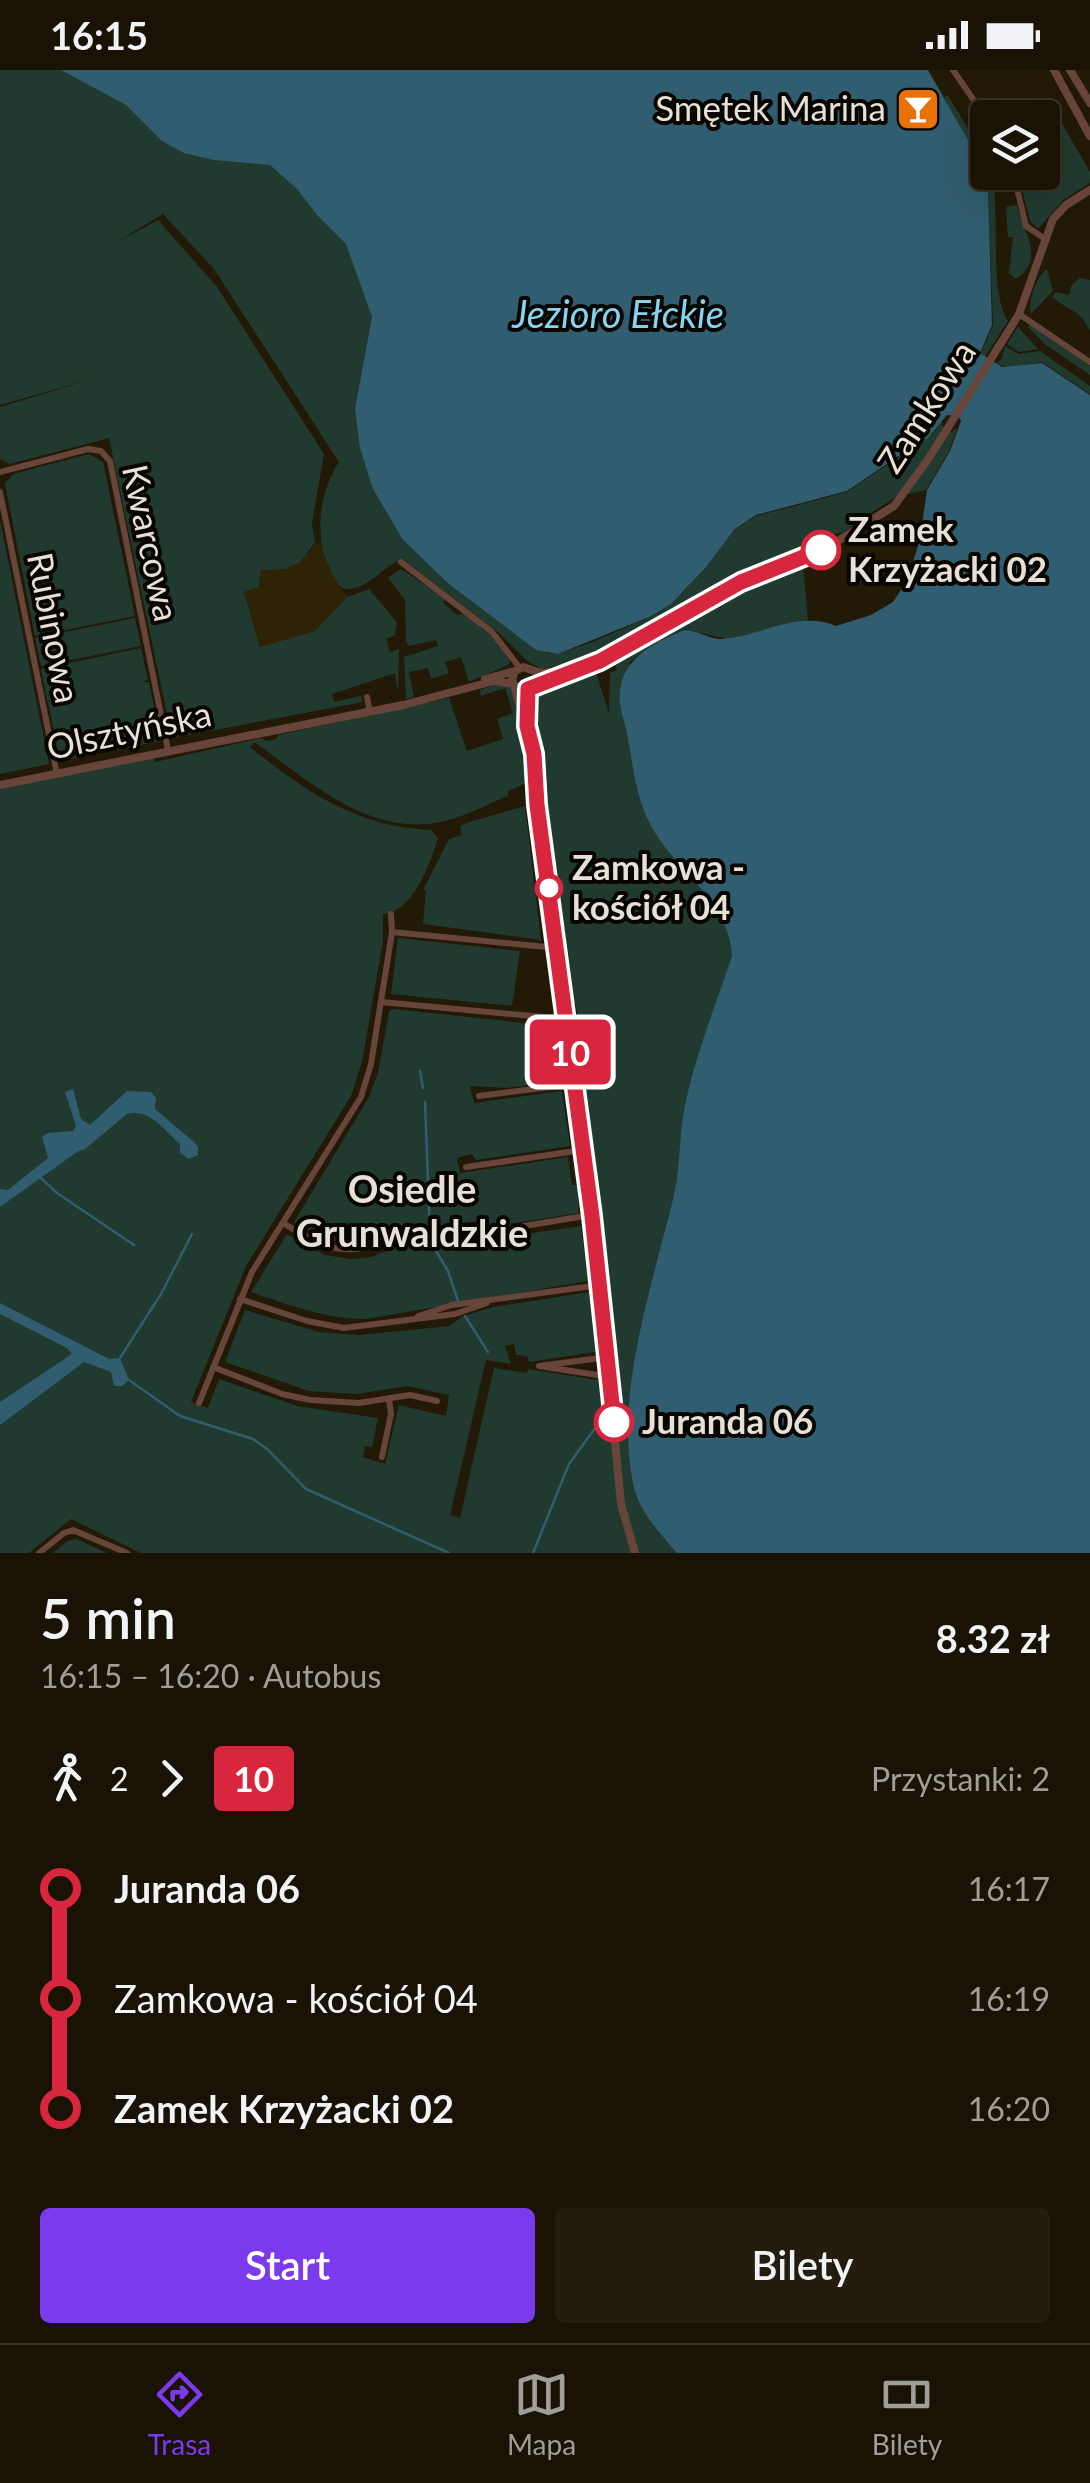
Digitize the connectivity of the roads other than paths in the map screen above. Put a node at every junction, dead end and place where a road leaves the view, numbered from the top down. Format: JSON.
{"nodes":[{"id":1,"x":954,"y":70,"type":"edge"},
{"id":2,"x":1054,"y":70,"type":"edge"},
{"id":3,"x":1070,"y":70,"type":"edge"},
{"id":4,"x":974,"y":100,"type":"edge"},
{"id":5,"x":1090,"y":103,"type":"edge"},
{"id":6,"x":1090,"y":136,"type":"edge"},
{"id":7,"x":1017,"y":190,"type":"edge"},
{"id":8,"x":1090,"y":190,"type":"edge"},
{"id":9,"x":1045,"y":239,"type":"junction"},
{"id":10,"x":1019,"y":314,"type":"junction"},
{"id":11,"x":1090,"y":362,"type":"edge"},
{"id":12,"x":0,"y":472,"type":"edge"},
{"id":13,"x":0,"y":492,"type":"edge"},
{"id":14,"x":402,"y":562,"type":"dead end"},
{"id":15,"x":517,"y":669,"type":"junction"},
{"id":16,"x":580,"y":669,"type":"junction"},
{"id":17,"x":533,"y":672,"type":"junction"},
{"id":18,"x":514,"y":685,"type":"junction"},
{"id":19,"x":530,"y":687,"type":"junction"},
{"id":20,"x":464,"y":690,"type":"junction"},
{"id":21,"x":367,"y":696,"type":"dead end"},
{"id":22,"x":370,"y":712,"type":"junction"},
{"id":23,"x":527,"y":726,"type":"junction"},
{"id":24,"x":168,"y":750,"type":"junction"},
{"id":25,"x":57,"y":774,"type":"junction"},
{"id":26,"x":0,"y":785,"type":"edge"},
{"id":27,"x":390,"y":914,"type":"dead end"},
{"id":28,"x":392,"y":932,"type":"junction"},
{"id":29,"x":557,"y":948,"type":"junction"},
{"id":30,"x":381,"y":1002,"type":"junction"},
{"id":31,"x":566,"y":1019,"type":"junction"},
{"id":32,"x":574,"y":1084,"type":"junction"},
{"id":33,"x":479,"y":1096,"type":"dead end"},
{"id":34,"x":583,"y":1150,"type":"junction"},
{"id":35,"x":466,"y":1167,"type":"dead end"},
{"id":36,"x":592,"y":1216,"type":"junction"},
{"id":37,"x":283,"y":1223,"type":"junction"},
{"id":38,"x":469,"y":1234,"type":"dead end"},
{"id":39,"x":396,"y":1238,"type":"dead end"},
{"id":40,"x":600,"y":1285,"type":"junction"},
{"id":41,"x":240,"y":1299,"type":"junction"},
{"id":42,"x":608,"y":1356,"type":"junction"},
{"id":43,"x":213,"y":1367,"type":"junction"},
{"id":44,"x":610,"y":1377,"type":"junction"},
{"id":45,"x":388,"y":1399,"type":"junction"},
{"id":46,"x":437,"y":1401,"type":"dead end"},
{"id":47,"x":199,"y":1403,"type":"dead end"},
{"id":48,"x":382,"y":1456,"type":"dead end"},
{"id":49,"x":40,"y":1553,"type":"edge"},
{"id":50,"x":126,"y":1553,"type":"edge"},
{"id":51,"x":634,"y":1553,"type":"edge"}],
"edges":[{"from":1,"to":4,"type":"street"},
{"from":2,"to":6,"type":"street"},
{"from":3,"to":5,"type":"street"},
{"from":7,"to":9,"type":"street"},
{"from":8,"to":9,"type":"street","name":"Zamkowa"},
{"from":9,"to":10,"type":"street","name":"Zamkowa"},
{"from":10,"to":11,"type":"street"},
{"from":10,"to":16,"type":"street","name":"Zamkowa"},
{"from":12,"to":24,"type":"street","name":"Kwarcowa"},
{"from":13,"to":25,"type":"street","name":"Rubinowa"},
{"from":14,"to":15,"type":"street"},
{"from":15,"to":17,"type":"street"},
{"from":15,"to":18,"type":"street"},
{"from":15,"to":20,"type":"street"},
{"from":16,"to":17,"type":"street","name":"Zamkowa"},
{"from":16,"to":19,"type":"street","name":"Zamkowa"},
{"from":17,"to":19,"type":"street"},
{"from":18,"to":19,"type":"street"},
{"from":18,"to":20,"type":"street"},
{"from":18,"to":23,"type":"street"},
{"from":19,"to":23,"type":"street"},
{"from":20,"to":22,"type":"street"},
{"from":21,"to":22,"type":"street"},
{"from":22,"to":24,"type":"street","name":"Olsztyńska"},
{"from":23,"to":29,"type":"street"},
{"from":24,"to":25,"type":"street","name":"Olsztyńska"},
{"from":25,"to":26,"type":"street","name":"Olsztyńska"},
{"from":27,"to":28,"type":"street"},
{"from":28,"to":29,"type":"street"},
{"from":28,"to":30,"type":"street"},
{"from":29,"to":31,"type":"street"},
{"from":30,"to":31,"type":"street"},
{"from":30,"to":37,"type":"street"},
{"from":31,"to":32,"type":"street"},
{"from":32,"to":33,"type":"street"},
{"from":32,"to":34,"type":"street"},
{"from":34,"to":35,"type":"street"},
{"from":34,"to":36,"type":"street"},
{"from":36,"to":38,"type":"street"},
{"from":36,"to":40,"type":"street"},
{"from":37,"to":39,"type":"street"},
{"from":37,"to":41,"type":"street"},
{"from":40,"to":41,"type":"street"},
{"from":40,"to":42,"type":"street"},
{"from":41,"to":43,"type":"street"},
{"from":42,"to":44,"type":"street"},
{"from":42,"to":44,"type":"street"},
{"from":43,"to":45,"type":"street"},
{"from":43,"to":47,"type":"street"},
{"from":44,"to":51,"type":"street"},
{"from":45,"to":46,"type":"street"},
{"from":45,"to":48,"type":"street"},
{"from":49,"to":50,"type":"street"}]}
